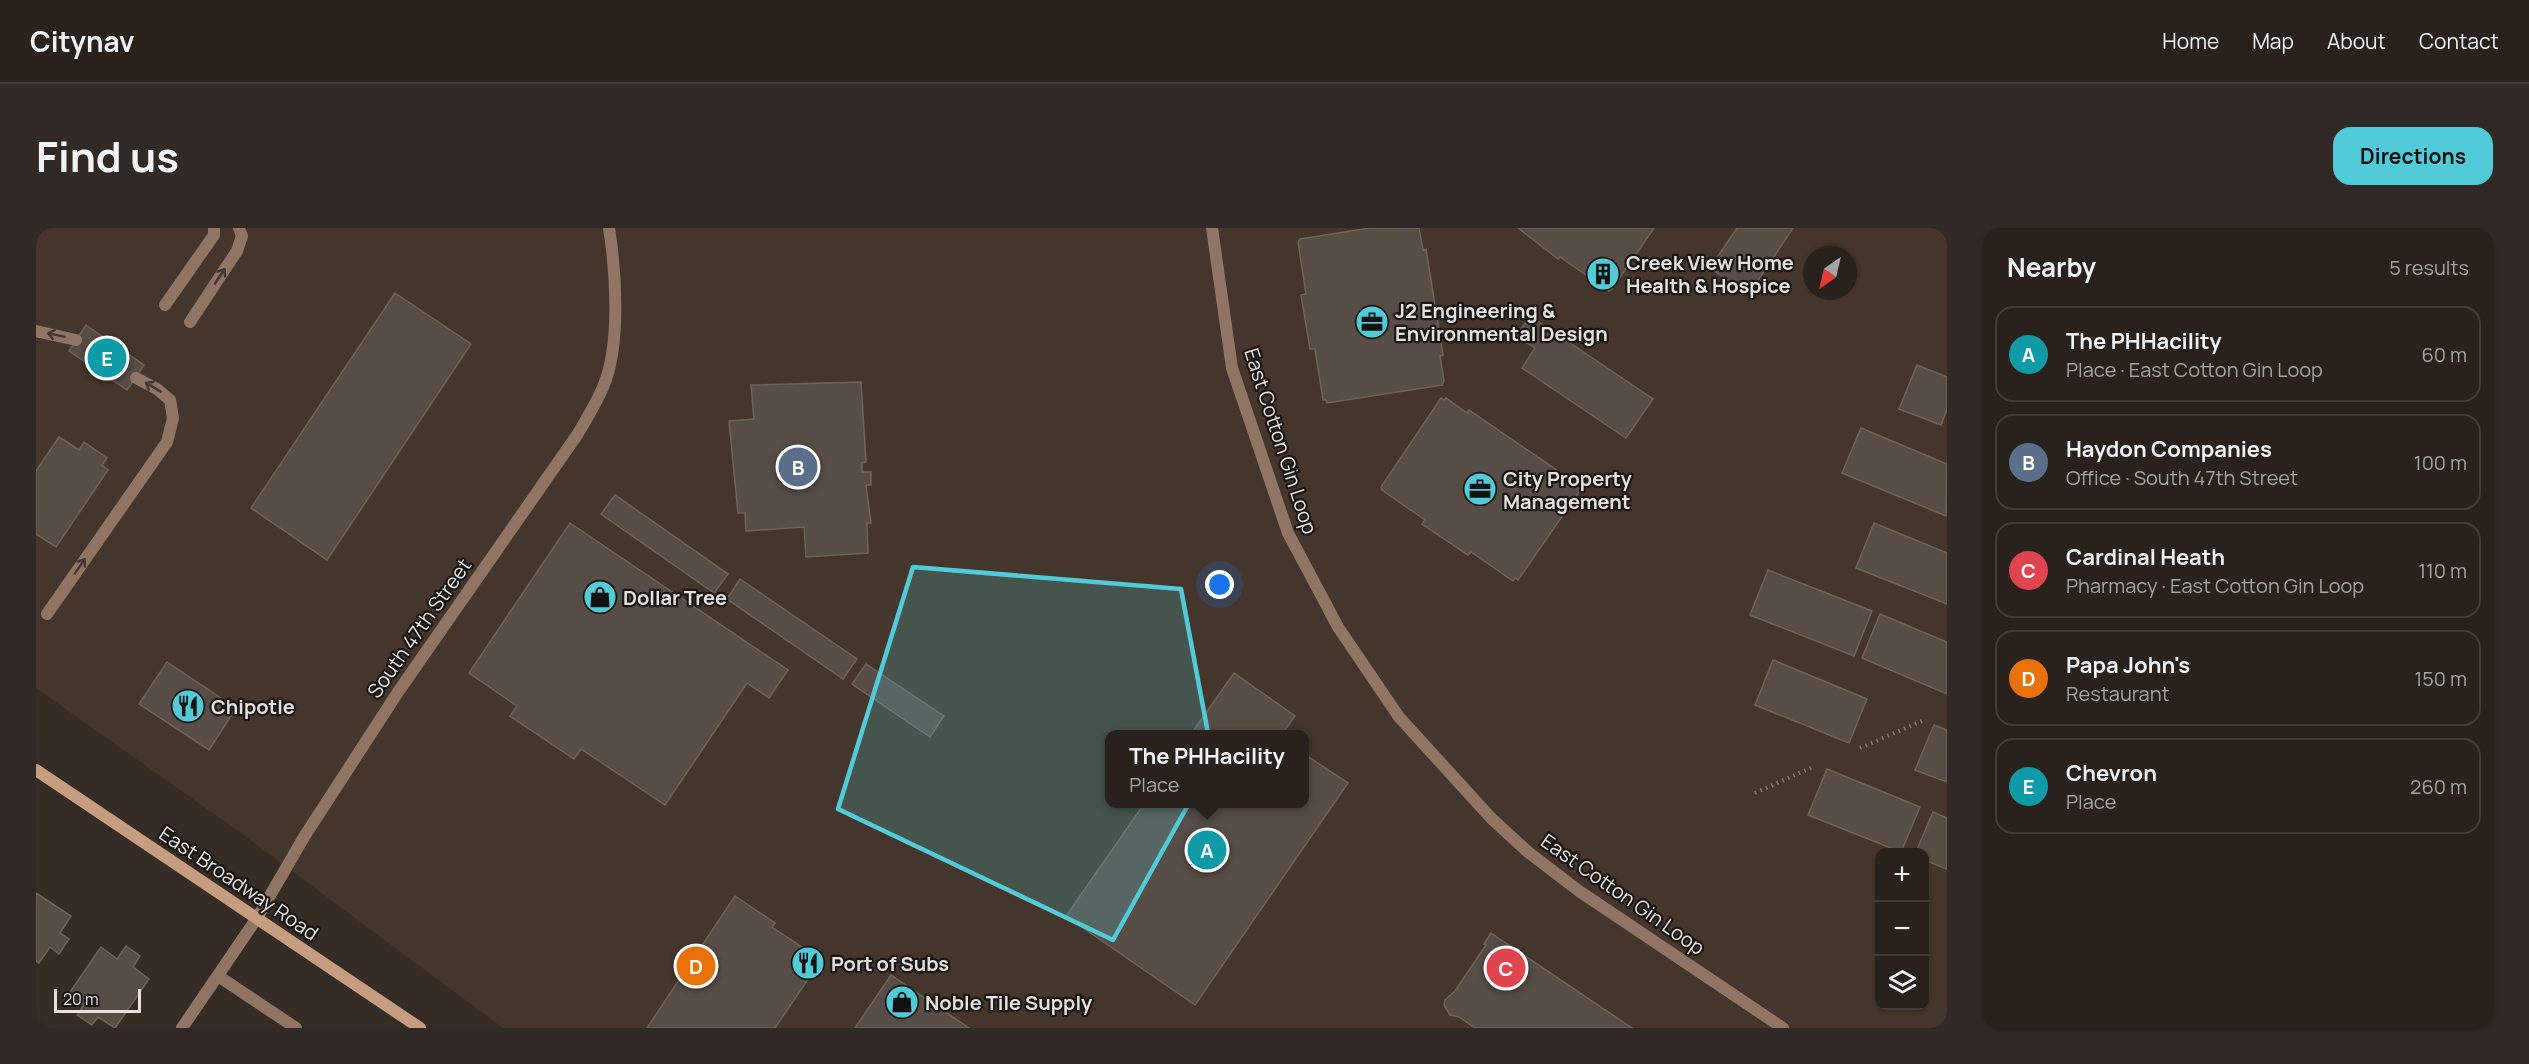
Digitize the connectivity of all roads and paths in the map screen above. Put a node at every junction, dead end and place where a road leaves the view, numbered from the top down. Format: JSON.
{"nodes":[{"id":1,"x":214,"y":228,"type":"edge"},
{"id":2,"x":239,"y":228,"type":"edge"},
{"id":3,"x":609,"y":228,"type":"edge"},
{"id":4,"x":1212,"y":228,"type":"edge"},
{"id":5,"x":165,"y":305,"type":"dead end"},
{"id":6,"x":190,"y":322,"type":"dead end"},
{"id":7,"x":36,"y":331,"type":"edge"},
{"id":8,"x":76,"y":340,"type":"dead end"},
{"id":9,"x":136,"y":378,"type":"dead end"},
{"id":10,"x":47,"y":614,"type":"dead end"},
{"id":11,"x":1922,"y":721,"type":"dead end"},
{"id":12,"x":1860,"y":748,"type":"dead end"},
{"id":13,"x":1815,"y":766,"type":"dead end"},
{"id":14,"x":36,"y":770,"type":"edge"},
{"id":15,"x":1755,"y":793,"type":"dead end"},
{"id":16,"x":257,"y":918,"type":"junction"},
{"id":17,"x":218,"y":976,"type":"junction"},
{"id":18,"x":182,"y":1028,"type":"edge"},
{"id":19,"x":296,"y":1028,"type":"edge"},
{"id":20,"x":420,"y":1028,"type":"edge"},
{"id":21,"x":1783,"y":1028,"type":"edge"}],
"edges":[{"from":1,"to":5,"type":"street"},
{"from":6,"to":2,"type":"street","one_way":true},
{"from":3,"to":16,"type":"street","name":"South 47th Street"},
{"from":4,"to":21,"type":"street","name":"East Cotton Gin Loop"},
{"from":8,"to":7,"type":"street","one_way":true},
{"from":10,"to":9,"type":"street","one_way":true},
{"from":11,"to":12,"type":"path"},
{"from":13,"to":15,"type":"path"},
{"from":14,"to":16,"type":"main road","name":"East Broadway Road"},
{"from":16,"to":17,"type":"street","name":"South 47th Street"},
{"from":16,"to":20,"type":"main road","name":"East Broadway Road"},
{"from":17,"to":18,"type":"street","name":"South 47th Street"},
{"from":17,"to":19,"type":"street"}]}
